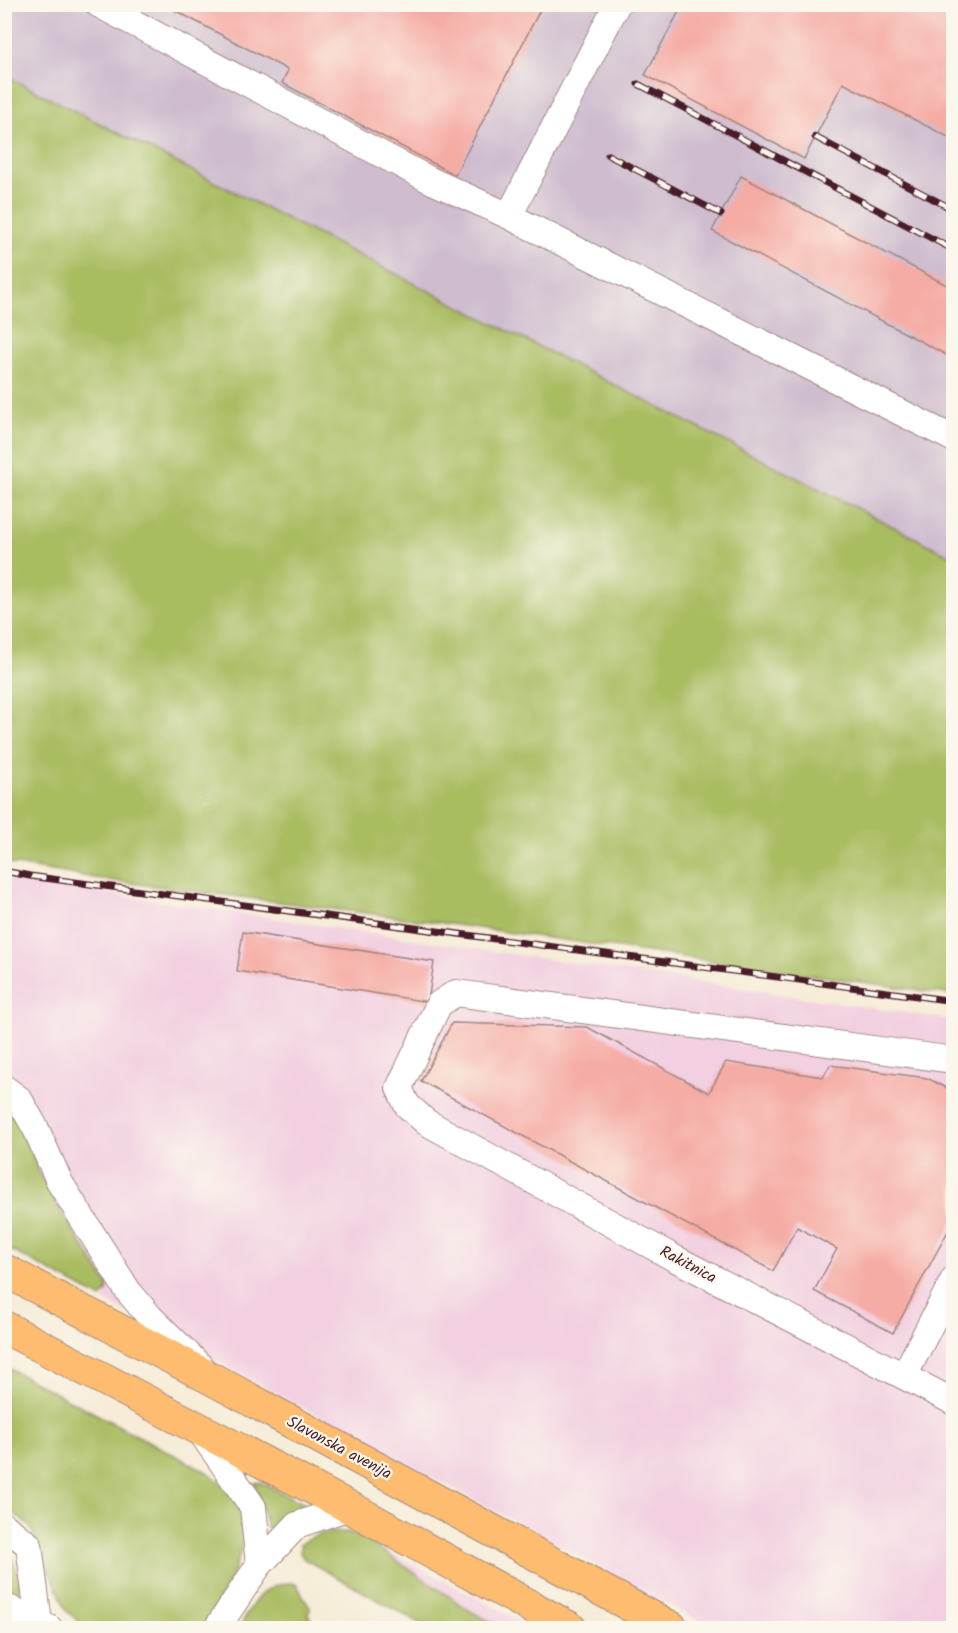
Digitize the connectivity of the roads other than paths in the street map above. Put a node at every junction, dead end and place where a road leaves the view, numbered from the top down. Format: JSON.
{"nodes":[{"id":1,"x":98,"y":4,"type":"edge"},
{"id":2,"x":618,"y":4,"type":"edge"},
{"id":3,"x":509,"y":216,"type":"junction"},
{"id":4,"x":954,"y":439,"type":"edge"},
{"id":5,"x":954,"y":1060,"type":"edge"},
{"id":6,"x":4,"y":1088,"type":"edge"},
{"id":7,"x":4,"y":1270,"type":"edge"},
{"id":8,"x":954,"y":1279,"type":"edge"},
{"id":9,"x":4,"y":1327,"type":"edge"},
{"id":10,"x":904,"y":1377,"type":"junction"},
{"id":11,"x":214,"y":1380,"type":"junction"},
{"id":12,"x":954,"y":1402,"type":"edge"},
{"id":13,"x":200,"y":1431,"type":"junction"},
{"id":14,"x":349,"y":1508,"type":"junction"},
{"id":15,"x":4,"y":1526,"type":"edge"},
{"id":16,"x":259,"y":1565,"type":"junction"},
{"id":17,"x":4,"y":1606,"type":"edge"},
{"id":18,"x":42,"y":1627,"type":"edge"},
{"id":19,"x":217,"y":1629,"type":"edge"},
{"id":20,"x":570,"y":1629,"type":"edge"},
{"id":21,"x":672,"y":1629,"type":"edge"}],
"edges":[{"from":1,"to":3,"type":"street"},
{"from":2,"to":3,"type":"street"},
{"from":3,"to":4,"type":"street"},
{"from":5,"to":10,"type":"street","name":"Rakitnica"},
{"from":6,"to":11,"type":"street"},
{"from":7,"to":11,"type":"main road","name":"Slavonska avenija"},
{"from":8,"to":10,"type":"street"},
{"from":9,"to":13,"type":"main road"},
{"from":10,"to":12,"type":"street","name":"Rakitnica"},
{"from":11,"to":21,"type":"main road","name":"Slavonska avenija"},
{"from":13,"to":14,"type":"main road"},
{"from":13,"to":16,"type":"street"},
{"from":14,"to":16,"type":"street"},
{"from":14,"to":20,"type":"main road"},
{"from":15,"to":18,"type":"street"},
{"from":16,"to":19,"type":"street"},
{"from":17,"to":18,"type":"street"}]}
